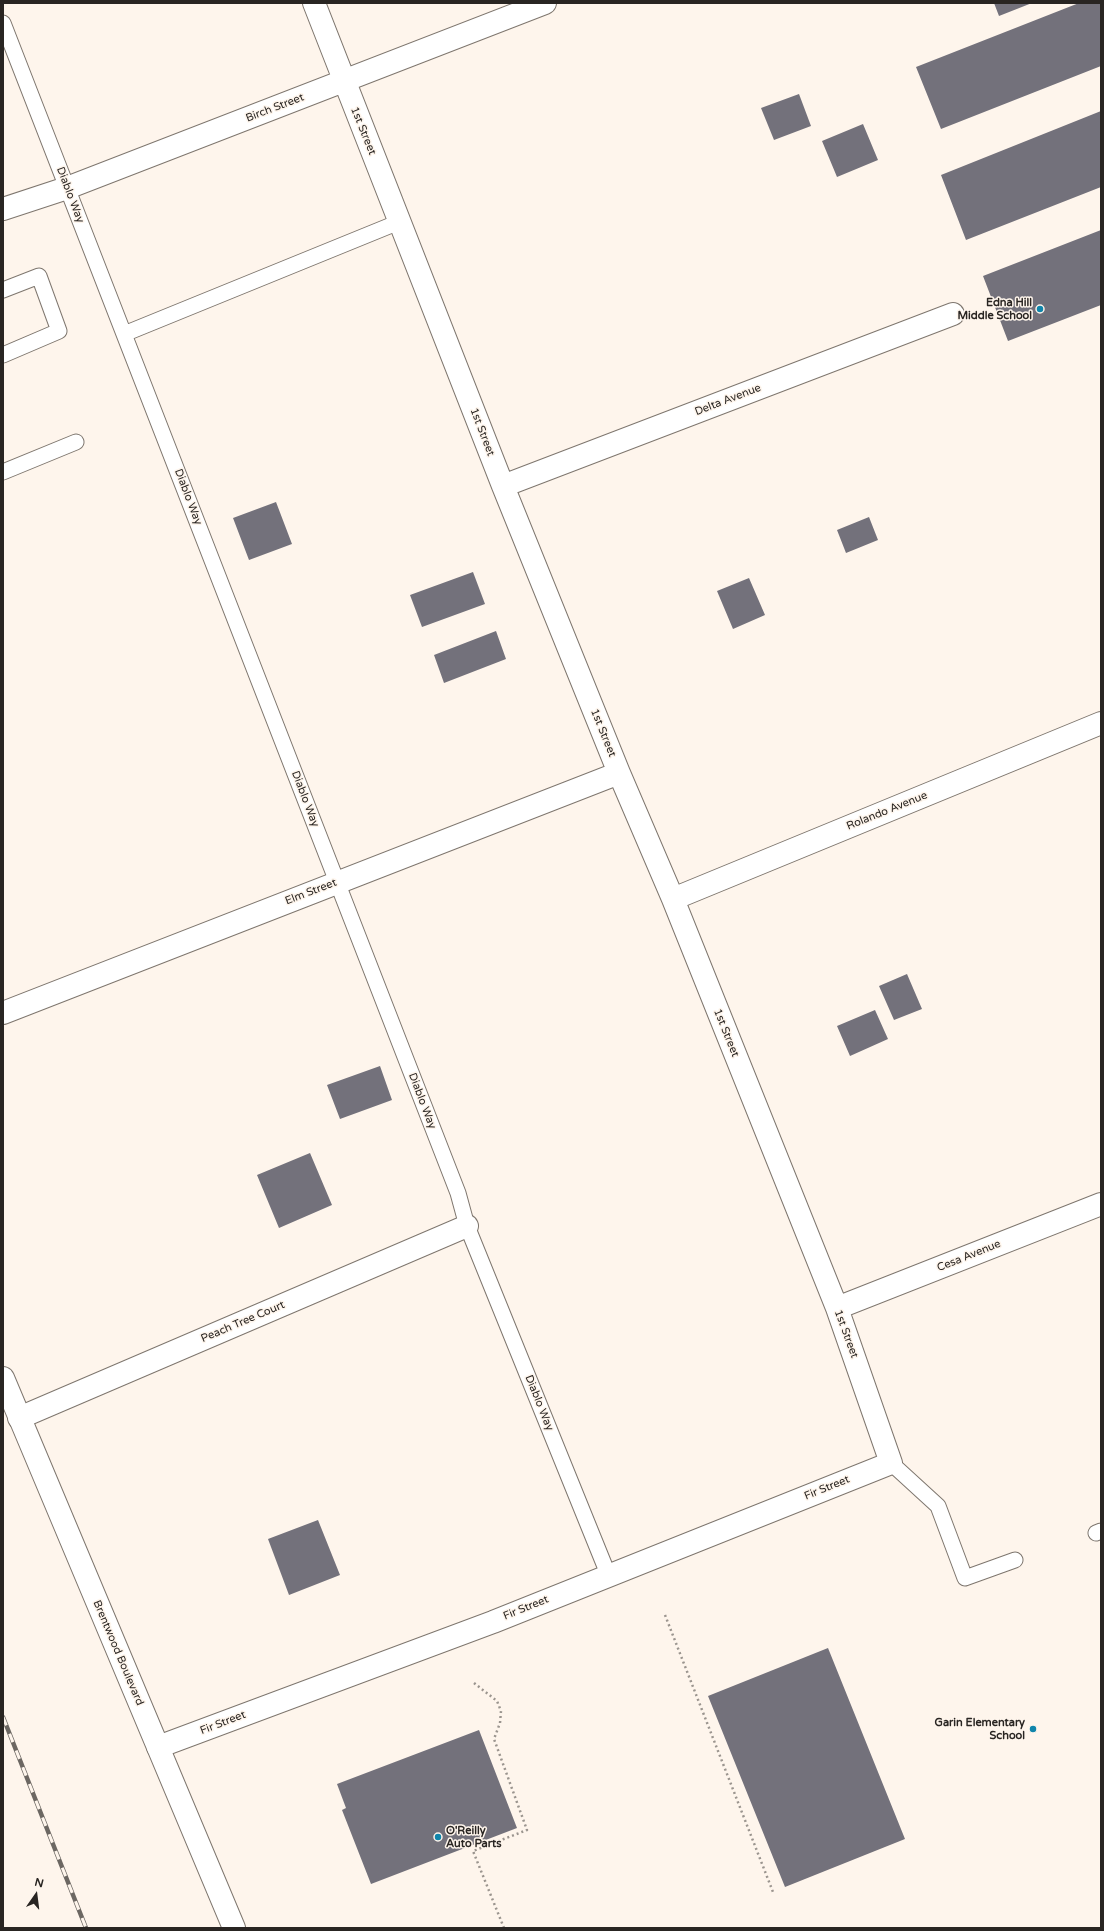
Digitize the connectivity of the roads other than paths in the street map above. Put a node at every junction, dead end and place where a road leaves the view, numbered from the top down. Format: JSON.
{"nodes":[{"id":1,"x":314,"y":3,"type":"edge"},
{"id":2,"x":545,"y":3,"type":"edge"},
{"id":3,"x":3,"y":23,"type":"edge"},
{"id":4,"x":344,"y":81,"type":"junction"},
{"id":5,"x":67,"y":188,"type":"junction"},
{"id":6,"x":3,"y":208,"type":"edge"},
{"id":7,"x":399,"y":222,"type":"junction"},
{"id":8,"x":3,"y":290,"type":"edge"},
{"id":9,"x":953,"y":314,"type":"dead end"},
{"id":10,"x":124,"y":334,"type":"junction"},
{"id":11,"x":3,"y":355,"type":"edge"},
{"id":12,"x":76,"y":442,"type":"dead end"},
{"id":13,"x":3,"y":472,"type":"edge"},
{"id":14,"x":503,"y":486,"type":"junction"},
{"id":15,"x":1101,"y":723,"type":"edge"},
{"id":16,"x":619,"y":773,"type":"junction"},
{"id":17,"x":337,"y":882,"type":"junction"},
{"id":18,"x":672,"y":899,"type":"junction"},
{"id":19,"x":3,"y":1013,"type":"edge"},
{"id":20,"x":1101,"y":1204,"type":"edge"},
{"id":21,"x":467,"y":1226,"type":"junction"},
{"id":22,"x":837,"y":1308,"type":"junction"},
{"id":23,"x":3,"y":1378,"type":"edge"},
{"id":24,"x":19,"y":1418,"type":"junction"},
{"id":25,"x":891,"y":1463,"type":"junction"},
{"id":26,"x":1015,"y":1560,"type":"dead end"},
{"id":27,"x":608,"y":1574,"type":"junction"},
{"id":28,"x":158,"y":1747,"type":"junction"},
{"id":29,"x":234,"y":1928,"type":"edge"}],
"edges":[{"from":1,"to":4,"type":"street","name":"1st Street"},
{"from":2,"to":4,"type":"street","name":"Birch Street"},
{"from":3,"to":5,"type":"lane","name":"Diablo Way"},
{"from":4,"to":5,"type":"street","name":"Birch Street"},
{"from":4,"to":7,"type":"street","name":"1st Street"},
{"from":5,"to":6,"type":"street","name":"Birch Street"},
{"from":5,"to":10,"type":"lane","name":"Diablo Way"},
{"from":7,"to":10,"type":"lane"},
{"from":7,"to":14,"type":"street","name":"1st Street"},
{"from":8,"to":11,"type":"lane"},
{"from":9,"to":14,"type":"street","name":"Delta Avenue"},
{"from":10,"to":17,"type":"lane","name":"Diablo Way"},
{"from":12,"to":13,"type":"lane"},
{"from":14,"to":16,"type":"street","name":"1st Street"},
{"from":15,"to":18,"type":"street","name":"Rolando Avenue"},
{"from":16,"to":17,"type":"street","name":"Elm Street"},
{"from":16,"to":18,"type":"street","name":"1st Street"},
{"from":17,"to":19,"type":"street","name":"Elm Street"},
{"from":17,"to":21,"type":"lane","name":"Diablo Way"},
{"from":18,"to":22,"type":"street","name":"1st Street"},
{"from":20,"to":22,"type":"street","name":"Cesa Avenue"},
{"from":21,"to":24,"type":"street","name":"Peach Tree Court"},
{"from":21,"to":27,"type":"lane","name":"Diablo Way"},
{"from":22,"to":25,"type":"street","name":"1st Street"},
{"from":23,"to":24,"type":"street","name":"Brentwood Boulevard"},
{"from":24,"to":28,"type":"street","name":"Brentwood Boulevard"},
{"from":25,"to":26,"type":"lane"},
{"from":25,"to":27,"type":"street","name":"Fir Street"},
{"from":27,"to":28,"type":"street","name":"Fir Street"},
{"from":28,"to":29,"type":"street","name":"Brentwood Boulevard"}]}
